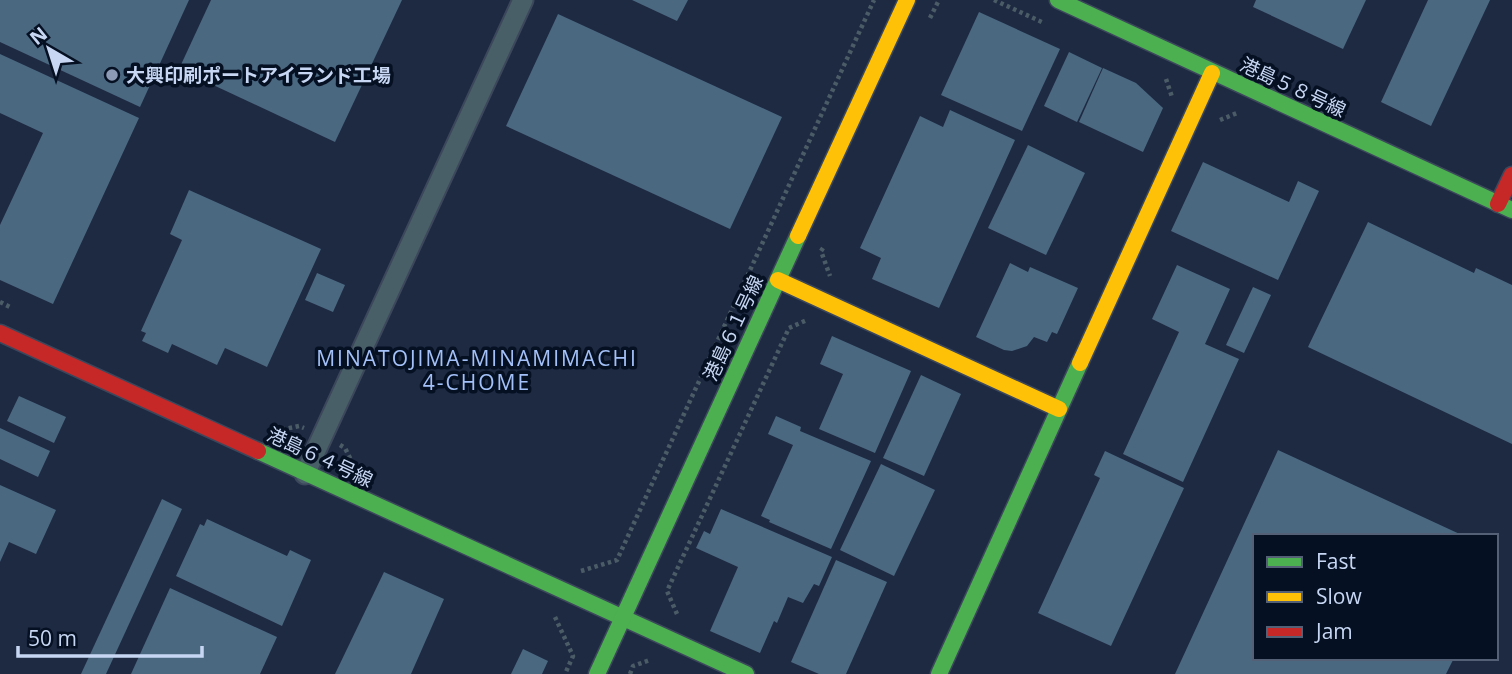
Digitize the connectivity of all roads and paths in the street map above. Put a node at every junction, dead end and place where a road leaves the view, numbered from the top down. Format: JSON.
{"nodes":[{"id":1,"x":523,"y":0,"type":"edge"},
{"id":2,"x":874,"y":0,"type":"edge"},
{"id":3,"x":907,"y":0,"type":"edge"},
{"id":4,"x":994,"y":0,"type":"edge"},
{"id":5,"x":1058,"y":0,"type":"edge"},
{"id":6,"x":1056,"y":28,"type":"dead end"},
{"id":7,"x":1212,"y":73,"type":"junction"},
{"id":8,"x":1155,"y":74,"type":"dead end"},
{"id":9,"x":1192,"y":116,"type":"junction"},
{"id":10,"x":1248,"y":118,"type":"dead end"},
{"id":11,"x":1512,"y":175,"type":"edge"},
{"id":12,"x":1505,"y":207,"type":"edge"},
{"id":13,"x":778,"y":280,"type":"junction"},
{"id":14,"x":0,"y":302,"type":"edge"},
{"id":15,"x":13,"y":308,"type":"dead end"},
{"id":16,"x":810,"y":318,"type":"dead end"},
{"id":17,"x":0,"y":333,"type":"edge"},
{"id":18,"x":1059,"y":409,"type":"junction"},
{"id":19,"x":263,"y":425,"type":"dead end"},
{"id":20,"x":322,"y":437,"type":"junction"},
{"id":21,"x":354,"y":467,"type":"dead end"},
{"id":22,"x":305,"y":474,"type":"junction"},
{"id":23,"x":569,"y":565,"type":"dead end"},
{"id":24,"x":543,"y":612,"type":"dead end"},
{"id":25,"x":679,"y":618,"type":"dead end"},
{"id":26,"x":622,"y":619,"type":"junction"},
{"id":27,"x":652,"y":659,"type":"dead end"},
{"id":28,"x":565,"y":674,"type":"edge"},
{"id":29,"x":597,"y":674,"type":"edge"},
{"id":30,"x":630,"y":674,"type":"edge"},
{"id":31,"x":746,"y":674,"type":"edge"},
{"id":32,"x":939,"y":674,"type":"edge"}],
"edges":[{"from":1,"to":20,"type":"street"},
{"from":2,"to":23,"type":"path"},
{"from":3,"to":13,"type":"street","name":"港島６１号線"},
{"from":4,"to":6,"type":"path"},
{"from":5,"to":7,"type":"street","name":"港島５８号線"},
{"from":7,"to":9,"type":"street"},
{"from":7,"to":12,"type":"street","name":"港島５８号線"},
{"from":8,"to":9,"type":"path"},
{"from":9,"to":10,"type":"path"},
{"from":9,"to":18,"type":"street"},
{"from":11,"to":12,"type":"street"},
{"from":13,"to":18,"type":"street"},
{"from":13,"to":26,"type":"street","name":"港島６１号線"},
{"from":14,"to":15,"type":"path"},
{"from":16,"to":25,"type":"path"},
{"from":17,"to":22,"type":"street","name":"港島６４号線"},
{"from":18,"to":32,"type":"street"},
{"from":19,"to":20,"type":"path"},
{"from":20,"to":21,"type":"path"},
{"from":20,"to":22,"type":"street"},
{"from":22,"to":26,"type":"street","name":"港島６４号線"},
{"from":24,"to":28,"type":"path"},
{"from":26,"to":29,"type":"street","name":"港島６１号線"},
{"from":26,"to":31,"type":"street","name":"港島６４号線"},
{"from":27,"to":30,"type":"path"}]}
